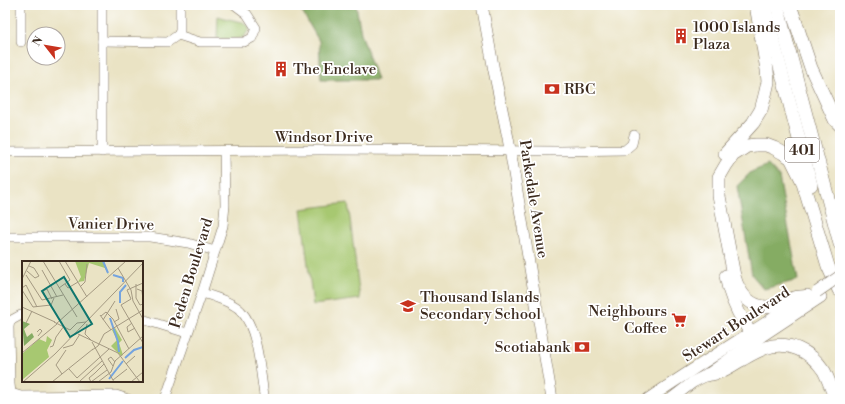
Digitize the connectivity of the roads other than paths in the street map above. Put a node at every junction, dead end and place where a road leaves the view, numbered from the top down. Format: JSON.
{"nodes":[{"id":1,"x":21,"y":5,"type":"edge"},
{"id":2,"x":102,"y":5,"type":"edge"},
{"id":3,"x":180,"y":5,"type":"edge"},
{"id":4,"x":235,"y":5,"type":"edge"},
{"id":5,"x":482,"y":5,"type":"edge"},
{"id":6,"x":756,"y":5,"type":"edge"},
{"id":7,"x":764,"y":5,"type":"edge"},
{"id":8,"x":777,"y":5,"type":"edge"},
{"id":9,"x":790,"y":5,"type":"edge"},
{"id":10,"x":178,"y":35,"type":"junction"},
{"id":11,"x":102,"y":41,"type":"junction"},
{"id":12,"x":21,"y":42,"type":"dead end"},
{"id":13,"x":840,"y":125,"type":"edge"},
{"id":14,"x":634,"y":135,"type":"dead end"},
{"id":15,"x":224,"y":151,"type":"junction"},
{"id":16,"x":510,"y":151,"type":"junction"},
{"id":17,"x":5,"y":152,"type":"edge"},
{"id":18,"x":102,"y":152,"type":"junction"},
{"id":19,"x":5,"y":237,"type":"edge"},
{"id":20,"x":840,"y":244,"type":"edge"},
{"id":21,"x":215,"y":252,"type":"junction"},
{"id":22,"x":840,"y":276,"type":"edge"},
{"id":23,"x":840,"y":290,"type":"edge"},
{"id":24,"x":202,"y":293,"type":"junction"},
{"id":25,"x":815,"y":295,"type":"junction"},
{"id":26,"x":22,"y":315,"type":"edge"},
{"id":27,"x":143,"y":319,"type":"edge"},
{"id":28,"x":187,"y":333,"type":"junction"},
{"id":29,"x":754,"y":336,"type":"junction"},
{"id":30,"x":706,"y":375,"type":"junction"},
{"id":31,"x":661,"y":396,"type":"edge"},
{"id":32,"x":128,"y":399,"type":"edge"},
{"id":33,"x":165,"y":399,"type":"edge"},
{"id":34,"x":263,"y":399,"type":"edge"},
{"id":35,"x":552,"y":399,"type":"edge"},
{"id":36,"x":648,"y":399,"type":"edge"},
{"id":37,"x":671,"y":399,"type":"edge"},
{"id":38,"x":836,"y":399,"type":"edge"}],
"edges":[{"from":1,"to":12,"type":"street"},
{"from":2,"to":11,"type":"street"},
{"from":3,"to":10,"type":"street"},
{"from":4,"to":10,"type":"street"},
{"from":5,"to":16,"type":"main road","name":"Parkedale Avenue"},
{"from":6,"to":29,"type":"highway"},
{"from":7,"to":23,"type":"highway","number":"401"},
{"from":8,"to":20,"type":"highway","number":"401"},
{"from":9,"to":13,"type":"highway"},
{"from":10,"to":11,"type":"street"},
{"from":11,"to":18,"type":"street"},
{"from":14,"to":16,"type":"street","name":"Windsor Drive"},
{"from":15,"to":16,"type":"street","name":"Windsor Drive"},
{"from":15,"to":18,"type":"street","name":"Windsor Drive"},
{"from":15,"to":21,"type":"street","name":"Peden Boulevard"},
{"from":16,"to":35,"type":"main road","name":"Parkedale Avenue"},
{"from":17,"to":18,"type":"street","name":"Windsor Drive"},
{"from":19,"to":21,"type":"street","name":"Vanier Drive"},
{"from":21,"to":24,"type":"street","name":"Peden Boulevard"},
{"from":22,"to":25,"type":"main road","name":"Stewart Boulevard","bridge":true},
{"from":23,"to":25,"type":"main road","name":"Stewart Boulevard"},
{"from":23,"to":25,"type":"highway"},
{"from":24,"to":28,"type":"street","name":"Peden Boulevard"},
{"from":24,"to":34,"type":"street"},
{"from":25,"to":29,"type":"main road","name":"Stewart Boulevard"},
{"from":26,"to":32,"type":"street"},
{"from":27,"to":28,"type":"street"},
{"from":28,"to":33,"type":"street","name":"Peden Boulevard"},
{"from":29,"to":30,"type":"main road","name":"Stewart Boulevard"},
{"from":29,"to":31,"type":"main road","name":"Stewart Boulevard"},
{"from":30,"to":37,"type":"main road","name":"Stewart Boulevard"},
{"from":30,"to":38,"type":"highway"},
{"from":31,"to":36,"type":"main road","name":"Stewart Boulevard"}]}
